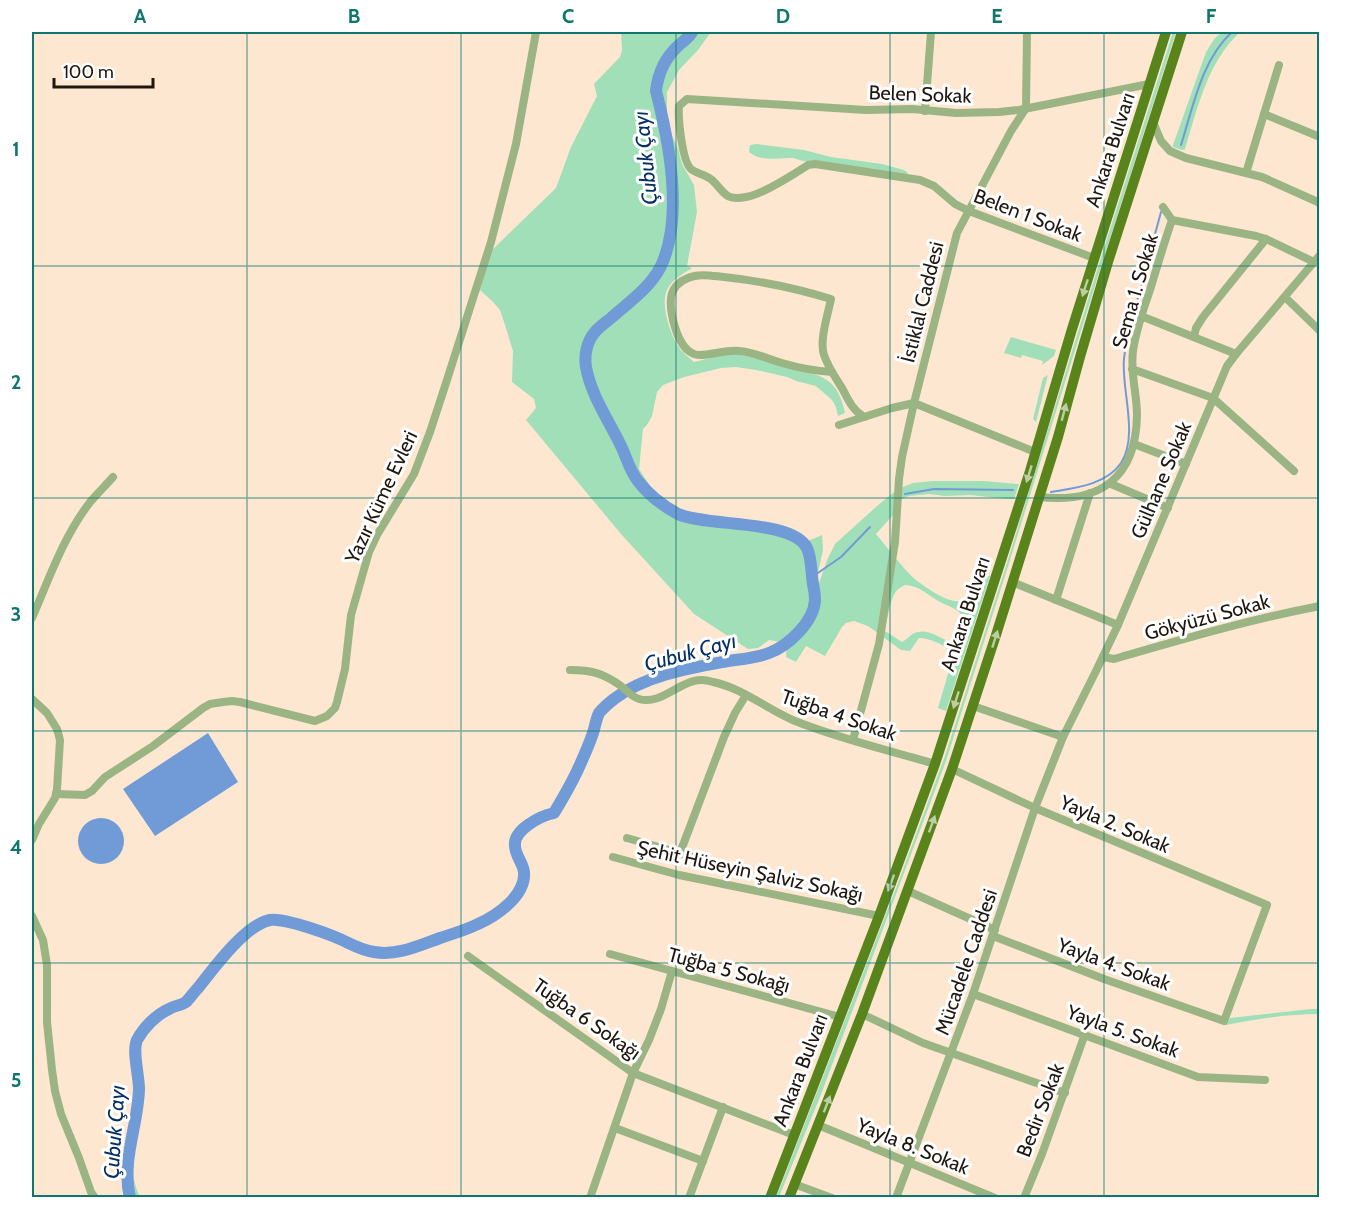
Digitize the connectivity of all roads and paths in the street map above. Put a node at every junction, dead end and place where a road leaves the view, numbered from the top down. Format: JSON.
{"nodes":[{"id":1,"x":536,"y":32,"type":"edge"},
{"id":2,"x":931,"y":32,"type":"edge"},
{"id":3,"x":1027,"y":32,"type":"edge"},
{"id":4,"x":1166,"y":32,"type":"edge"},
{"id":5,"x":1182,"y":32,"type":"edge"},
{"id":6,"x":1279,"y":65,"type":"dead end"},
{"id":7,"x":1149,"y":84,"type":"junction"},
{"id":8,"x":1026,"y":108,"type":"junction"},
{"id":9,"x":925,"y":111,"type":"junction"},
{"id":10,"x":1264,"y":114,"type":"junction"},
{"id":11,"x":1153,"y":122,"type":"junction"},
{"id":12,"x":1320,"y":125,"type":"edge"},
{"id":13,"x":1318,"y":136,"type":"edge"},
{"id":14,"x":815,"y":164,"type":"joint"},
{"id":15,"x":1246,"y":173,"type":"junction"},
{"id":16,"x":1320,"y":203,"type":"edge"},
{"id":17,"x":1163,"y":207,"type":"dead end"},
{"id":18,"x":969,"y":211,"type":"junction"},
{"id":19,"x":1172,"y":220,"type":"junction"},
{"id":20,"x":1266,"y":239,"type":"junction"},
{"id":21,"x":1094,"y":258,"type":"junction"},
{"id":22,"x":1317,"y":258,"type":"edge"},
{"id":23,"x":1285,"y":297,"type":"junction"},
{"id":24,"x":1141,"y":316,"type":"junction"},
{"id":25,"x":1320,"y":331,"type":"edge"},
{"id":26,"x":1194,"y":337,"type":"junction"},
{"id":27,"x":1236,"y":354,"type":"junction"},
{"id":28,"x":1132,"y":369,"type":"junction"},
{"id":29,"x":832,"y":372,"type":"junction"},
{"id":30,"x":1213,"y":398,"type":"junction"},
{"id":31,"x":914,"y":403,"type":"junction"},
{"id":32,"x":864,"y":417,"type":"junction"},
{"id":33,"x":839,"y":425,"type":"dead end"},
{"id":34,"x":1134,"y":444,"type":"junction"},
{"id":35,"x":1035,"y":452,"type":"junction"},
{"id":36,"x":1186,"y":464,"type":"junction"},
{"id":37,"x":1294,"y":471,"type":"dead end"},
{"id":38,"x":113,"y":477,"type":"dead end"},
{"id":39,"x":1111,"y":484,"type":"junction"},
{"id":40,"x":1090,"y":493,"type":"junction"},
{"id":41,"x":1039,"y":497,"type":"junction"},
{"id":42,"x":1168,"y":508,"type":"junction"},
{"id":43,"x":1012,"y":582,"type":"junction"},
{"id":44,"x":1056,"y":600,"type":"junction"},
{"id":45,"x":1320,"y":606,"type":"edge"},
{"id":46,"x":32,"y":618,"type":"edge"},
{"id":47,"x":1118,"y":625,"type":"junction"},
{"id":48,"x":1103,"y":657,"type":"junction"},
{"id":49,"x":570,"y":670,"type":"dead end"},
{"id":50,"x":746,"y":695,"type":"junction"},
{"id":51,"x":32,"y":699,"type":"edge"},
{"id":52,"x":973,"y":706,"type":"junction"},
{"id":53,"x":1063,"y":737,"type":"junction"},
{"id":54,"x":853,"y":740,"type":"junction"},
{"id":55,"x":935,"y":764,"type":"junction"},
{"id":56,"x":952,"y":769,"type":"junction"},
{"id":57,"x":56,"y":794,"type":"junction"},
{"id":58,"x":1035,"y":808,"type":"junction"},
{"id":59,"x":627,"y":838,"type":"dead end"},
{"id":60,"x":32,"y":840,"type":"edge"},
{"id":61,"x":680,"y":853,"type":"junction"},
{"id":62,"x":690,"y":856,"type":"dead end"},
{"id":63,"x":613,"y":857,"type":"dead end"},
{"id":64,"x":908,"y":891,"type":"junction"},
{"id":65,"x":32,"y":916,"type":"edge"},
{"id":66,"x":879,"y":916,"type":"junction"},
{"id":67,"x":994,"y":933,"type":"junction"},
{"id":68,"x":610,"y":954,"type":"dead end"},
{"id":69,"x":468,"y":956,"type":"dead end"},
{"id":70,"x":672,"y":971,"type":"junction"},
{"id":71,"x":973,"y":994,"type":"junction"},
{"id":72,"x":862,"y":1014,"type":"junction"},
{"id":73,"x":840,"y":1017,"type":"junction"},
{"id":74,"x":1224,"y":1021,"type":"joint"},
{"id":75,"x":1085,"y":1034,"type":"junction"},
{"id":76,"x":951,"y":1053,"type":"junction"},
{"id":77,"x":633,"y":1073,"type":"junction"},
{"id":78,"x":1265,"y":1080,"type":"dead end"},
{"id":79,"x":1065,"y":1093,"type":"junction"},
{"id":80,"x":723,"y":1107,"type":"junction"},
{"id":81,"x":818,"y":1125,"type":"junction"},
{"id":82,"x":615,"y":1128,"type":"junction"},
{"id":83,"x":794,"y":1135,"type":"junction"},
{"id":84,"x":703,"y":1161,"type":"junction"},
{"id":85,"x":909,"y":1163,"type":"junction"},
{"id":86,"x":794,"y":1184,"type":"junction"},
{"id":87,"x":95,"y":1197,"type":"edge"},
{"id":88,"x":590,"y":1197,"type":"edge"},
{"id":89,"x":689,"y":1197,"type":"edge"},
{"id":90,"x":770,"y":1197,"type":"edge"},
{"id":91,"x":789,"y":1197,"type":"edge"},
{"id":92,"x":832,"y":1197,"type":"edge"},
{"id":93,"x":896,"y":1197,"type":"edge"},
{"id":94,"x":996,"y":1197,"type":"edge"},
{"id":95,"x":1024,"y":1197,"type":"edge"}],
"edges":[{"from":1,"to":57,"type":"street","name":"Yazır Küme Evleri"},
{"from":2,"to":9,"type":"street"},
{"from":3,"to":8,"type":"street"},
{"from":4,"to":7,"type":"main road","name":"Ankara Bulvarı"},
{"from":5,"to":11,"type":"main road","name":"Ankara Bulvarı"},
{"from":6,"to":10,"type":"street"},
{"from":7,"to":8,"type":"street","name":"Belen Sokak"},
{"from":7,"to":21,"type":"main road","name":"Ankara Bulvarı"},
{"from":8,"to":9,"type":"street","name":"Belen Sokak"},
{"from":8,"to":18,"type":"street","name":"İstiklal Caddesi"},
{"from":9,"to":14,"type":"street","name":"Belen Sokak"},
{"from":10,"to":13,"type":"street"},
{"from":10,"to":15,"type":"street"},
{"from":11,"to":15,"type":"street"},
{"from":41,"to":11,"type":"main road","name":"Ankara Bulvarı","one_way":true},
{"from":12,"to":13,"type":"street"},
{"from":14,"to":18,"type":"street","name":"Belen 1 Sokak"},
{"from":15,"to":16,"type":"street"},
{"from":17,"to":19,"type":"street"},
{"from":18,"to":21,"type":"street","name":"Belen 1 Sokak"},
{"from":18,"to":31,"type":"street","name":"İstiklal Caddesi"},
{"from":19,"to":20,"type":"street"},
{"from":19,"to":24,"type":"street","name":"Sema 1. Sokak"},
{"from":20,"to":22,"type":"street"},
{"from":20,"to":26,"type":"street"},
{"from":21,"to":35,"type":"main road","name":"Ankara Bulvarı","one_way":true},
{"from":22,"to":23,"type":"street","name":"Gülhane Sokak"},
{"from":23,"to":25,"type":"street"},
{"from":23,"to":27,"type":"street","name":"Gülhane Sokak"},
{"from":24,"to":26,"type":"street"},
{"from":24,"to":28,"type":"street","name":"Sema 1. Sokak"},
{"from":26,"to":27,"type":"street"},
{"from":27,"to":30,"type":"street","name":"Gülhane Sokak"},
{"from":28,"to":30,"type":"street"},
{"from":28,"to":34,"type":"street","name":"Sema 1. Sokak"},
{"from":29,"to":29,"type":"street"},
{"from":29,"to":32,"type":"street"},
{"from":30,"to":36,"type":"street","name":"Gülhane Sokak"},
{"from":30,"to":37,"type":"street"},
{"from":31,"to":32,"type":"street"},
{"from":31,"to":35,"type":"street"},
{"from":31,"to":54,"type":"street","name":"İstiklal Caddesi"},
{"from":32,"to":33,"type":"street"},
{"from":34,"to":36,"type":"street"},
{"from":34,"to":39,"type":"street","name":"Sema 1. Sokak"},
{"from":35,"to":55,"type":"main road","name":"Ankara Bulvarı","one_way":true},
{"from":36,"to":42,"type":"street","name":"Gülhane Sokak"},
{"from":38,"to":46,"type":"street"},
{"from":39,"to":40,"type":"street"},
{"from":39,"to":42,"type":"street"},
{"from":40,"to":41,"type":"street"},
{"from":40,"to":44,"type":"street"},
{"from":41,"to":43,"type":"main road","name":"Ankara Bulvarı"},
{"from":42,"to":47,"type":"street","name":"Gülhane Sokak"},
{"from":43,"to":44,"type":"street"},
{"from":52,"to":43,"type":"main road","name":"Ankara Bulvarı","one_way":true},
{"from":44,"to":47,"type":"street"},
{"from":45,"to":48,"type":"street","name":"Gökyüzü Sokak"},
{"from":47,"to":48,"type":"street","name":"Gülhane Sokak"},
{"from":48,"to":53,"type":"street","name":"Gülhane Sokak"},
{"from":49,"to":50,"type":"street","name":"Tuğba 4 Sokak"},
{"from":50,"to":54,"type":"street","name":"Tuğba 4 Sokak"},
{"from":50,"to":61,"type":"street"},
{"from":51,"to":57,"type":"street"},
{"from":52,"to":53,"type":"street"},
{"from":52,"to":56,"type":"main road","name":"Ankara Bulvarı"},
{"from":53,"to":58,"type":"street","name":"Mücadele Caddesi"},
{"from":54,"to":55,"type":"street","name":"Tuğba 4 Sokak"},
{"from":55,"to":66,"type":"main road","name":"Ankara Bulvarı","one_way":true},
{"from":56,"to":58,"type":"street","name":"Yayla 2. Sokak"},
{"from":64,"to":56,"type":"main road","name":"Ankara Bulvarı","one_way":true},
{"from":57,"to":60,"type":"street"},
{"from":58,"to":67,"type":"street","name":"Mücadele Caddesi"},
{"from":58,"to":74,"type":"street","name":"Yayla 2. Sokak"},
{"from":59,"to":61,"type":"street"},
{"from":61,"to":62,"type":"street"},
{"from":63,"to":66,"type":"street","name":"Şehit Hüseyin Şalviz Sokağı"},
{"from":64,"to":67,"type":"street","name":"Yayla 4. Sokak"},
{"from":64,"to":72,"type":"main road","name":"Ankara Bulvarı"},
{"from":65,"to":87,"type":"street"},
{"from":66,"to":73,"type":"main road","name":"Ankara Bulvarı"},
{"from":67,"to":71,"type":"street","name":"Mücadele Caddesi"},
{"from":67,"to":74,"type":"street","name":"Yayla 4. Sokak"},
{"from":68,"to":70,"type":"street","name":"Tuğba 5 Sokağı"},
{"from":69,"to":77,"type":"street","name":"Tuğba 6 Sokağı"},
{"from":70,"to":73,"type":"street","name":"Tuğba 5 Sokağı"},
{"from":70,"to":77,"type":"street"},
{"from":71,"to":75,"type":"street","name":"Yayla 5. Sokak"},
{"from":71,"to":76,"type":"street","name":"Mücadele Caddesi"},
{"from":72,"to":76,"type":"street"},
{"from":81,"to":72,"type":"main road","name":"Ankara Bulvarı","one_way":true},
{"from":73,"to":83,"type":"main road","name":"Ankara Bulvarı"},
{"from":75,"to":78,"type":"street","name":"Yayla 5. Sokak"},
{"from":75,"to":79,"type":"street","name":"Bedir Sokak"},
{"from":76,"to":79,"type":"street"},
{"from":76,"to":85,"type":"street","name":"Mücadele Caddesi"},
{"from":77,"to":80,"type":"street","name":"Tuğba 6 Sokağı"},
{"from":77,"to":82,"type":"street"},
{"from":79,"to":95,"type":"street","name":"Bedir Sokak"},
{"from":80,"to":83,"type":"street","name":"Tuğba 6 Sokağı"},
{"from":80,"to":84,"type":"street"},
{"from":81,"to":85,"type":"street","name":"Yayla 8. Sokak"},
{"from":81,"to":86,"type":"main road","name":"Ankara Bulvarı"},
{"from":82,"to":84,"type":"street"},
{"from":82,"to":88,"type":"street"},
{"from":83,"to":90,"type":"main road","name":"Ankara Bulvarı"},
{"from":84,"to":89,"type":"street"},
{"from":85,"to":93,"type":"street","name":"Mücadele Caddesi"},
{"from":85,"to":94,"type":"street","name":"Yayla 8. Sokak"},
{"from":86,"to":91,"type":"main road","name":"Ankara Bulvarı"},
{"from":86,"to":92,"type":"street"}]}
